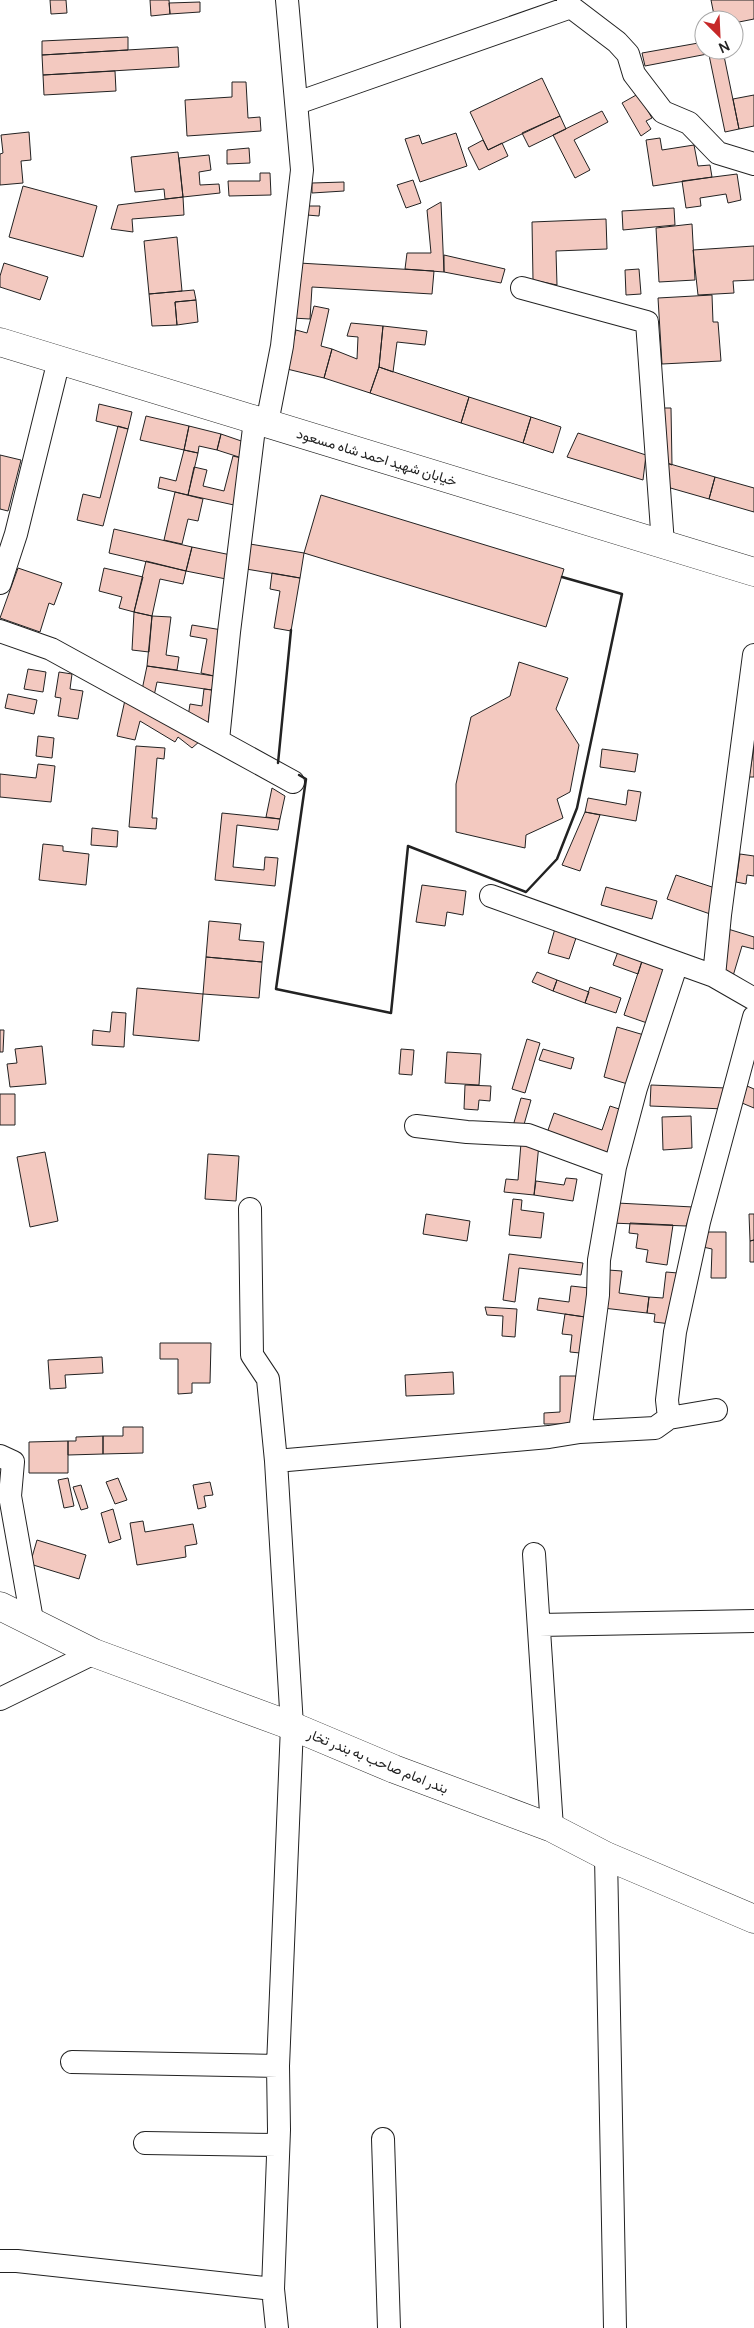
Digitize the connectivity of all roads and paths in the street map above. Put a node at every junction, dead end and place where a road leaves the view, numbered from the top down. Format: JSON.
{"nodes":[{"id":1,"x":287,"y":0,"type":"edge"},
{"id":2,"x":569,"y":4,"type":"edge"},
{"id":3,"x":297,"y":103,"type":"junction"},
{"id":4,"x":754,"y":164,"type":"edge"},
{"id":5,"x":522,"y":288,"type":"dead end"},
{"id":6,"x":0,"y":342,"type":"edge"},
{"id":7,"x":59,"y":360,"type":"junction"},
{"id":8,"x":261,"y":422,"type":"junction"},
{"id":9,"x":663,"y":544,"type":"junction"},
{"id":10,"x":754,"y":572,"type":"edge"},
{"id":11,"x":0,"y":583,"type":"edge"},
{"id":12,"x":0,"y":631,"type":"edge"},
{"id":13,"x":754,"y":655,"type":"edge"},
{"id":14,"x":218,"y":740,"type":"junction"},
{"id":15,"x":293,"y":782,"type":"dead end"},
{"id":16,"x":491,"y":896,"type":"dead end"},
{"id":17,"x":677,"y":963,"type":"junction"},
{"id":18,"x":714,"y":976,"type":"junction"},
{"id":19,"x":754,"y":999,"type":"edge"},
{"id":20,"x":754,"y":1017,"type":"edge"},
{"id":21,"x":416,"y":1126,"type":"dead end"},
{"id":22,"x":615,"y":1166,"type":"junction"},
{"id":23,"x":250,"y":1209,"type":"dead end"},
{"id":24,"x":716,"y":1410,"type":"dead end"},
{"id":25,"x":669,"y":1418,"type":"junction"},
{"id":26,"x":580,"y":1432,"type":"junction"},
{"id":27,"x":0,"y":1456,"type":"edge"},
{"id":28,"x":276,"y":1461,"type":"junction"},
{"id":29,"x":534,"y":1554,"type":"dead end"},
{"id":30,"x":0,"y":1606,"type":"edge"},
{"id":31,"x":32,"y":1620,"type":"junction"},
{"id":32,"x":754,"y":1621,"type":"edge"},
{"id":33,"x":539,"y":1625,"type":"junction"},
{"id":34,"x":94,"y":1653,"type":"junction"},
{"id":35,"x":0,"y":1699,"type":"edge"},
{"id":36,"x":292,"y":1726,"type":"junction"},
{"id":37,"x":552,"y":1828,"type":"junction"},
{"id":38,"x":606,"y":1856,"type":"junction"},
{"id":39,"x":754,"y":1919,"type":"edge"},
{"id":40,"x":72,"y":2062,"type":"dead end"},
{"id":41,"x":278,"y":2066,"type":"junction"},
{"id":42,"x":383,"y":2139,"type":"dead end"},
{"id":43,"x":145,"y":2143,"type":"dead end"},
{"id":44,"x":278,"y":2145,"type":"junction"},
{"id":45,"x":0,"y":2262,"type":"edge"},
{"id":46,"x":273,"y":2290,"type":"junction"},
{"id":47,"x":277,"y":2328,"type":"edge"},
{"id":48,"x":389,"y":2328,"type":"edge"},
{"id":49,"x":615,"y":2328,"type":"edge"}],
"edges":[{"from":1,"to":3,"type":"street"},
{"from":2,"to":3,"type":"street"},
{"from":2,"to":4,"type":"street"},
{"from":3,"to":8,"type":"street"},
{"from":5,"to":9,"type":"street"},
{"from":6,"to":7,"type":"main road","name":"خیابان شهید احمد شاه مسعود"},
{"from":7,"to":8,"type":"main road","name":"خیابان شهید احمد شاه مسعود"},
{"from":7,"to":11,"type":"street"},
{"from":8,"to":9,"type":"main road","name":"خیابان شهید احمد شاه مسعود"},
{"from":8,"to":14,"type":"street"},
{"from":9,"to":10,"type":"main road","name":"خیابان شهید احمد شاه مسعود"},
{"from":12,"to":14,"type":"street"},
{"from":13,"to":18,"type":"street"},
{"from":14,"to":15,"type":"street"},
{"from":16,"to":17,"type":"street"},
{"from":17,"to":18,"type":"street"},
{"from":17,"to":22,"type":"street"},
{"from":18,"to":19,"type":"street"},
{"from":20,"to":25,"type":"street"},
{"from":21,"to":22,"type":"street"},
{"from":22,"to":26,"type":"street"},
{"from":23,"to":28,"type":"street"},
{"from":24,"to":25,"type":"street"},
{"from":25,"to":26,"type":"street"},
{"from":26,"to":28,"type":"street"},
{"from":27,"to":31,"type":"street"},
{"from":28,"to":36,"type":"street"},
{"from":29,"to":33,"type":"street"},
{"from":30,"to":31,"type":"main road","name":"بندر امام صاحب به بندر تخار"},
{"from":31,"to":34,"type":"main road","name":"بندر امام صاحب به بندر تخار"},
{"from":32,"to":33,"type":"street"},
{"from":33,"to":37,"type":"street"},
{"from":34,"to":35,"type":"street"},
{"from":34,"to":36,"type":"main road","name":"بندر امام صاحب به بندر تخار"},
{"from":36,"to":37,"type":"main road","name":"بندر امام صاحب به بندر تخار"},
{"from":36,"to":41,"type":"street"},
{"from":37,"to":38,"type":"main road","name":"بندر امام صاحب به بندر تخار"},
{"from":38,"to":39,"type":"main road","name":"بندر امام صاحب به بندر تخار"},
{"from":38,"to":49,"type":"street"},
{"from":40,"to":41,"type":"street"},
{"from":41,"to":44,"type":"street"},
{"from":42,"to":48,"type":"street"},
{"from":43,"to":44,"type":"street"},
{"from":44,"to":46,"type":"street"},
{"from":45,"to":46,"type":"street"},
{"from":46,"to":47,"type":"street"}]}
